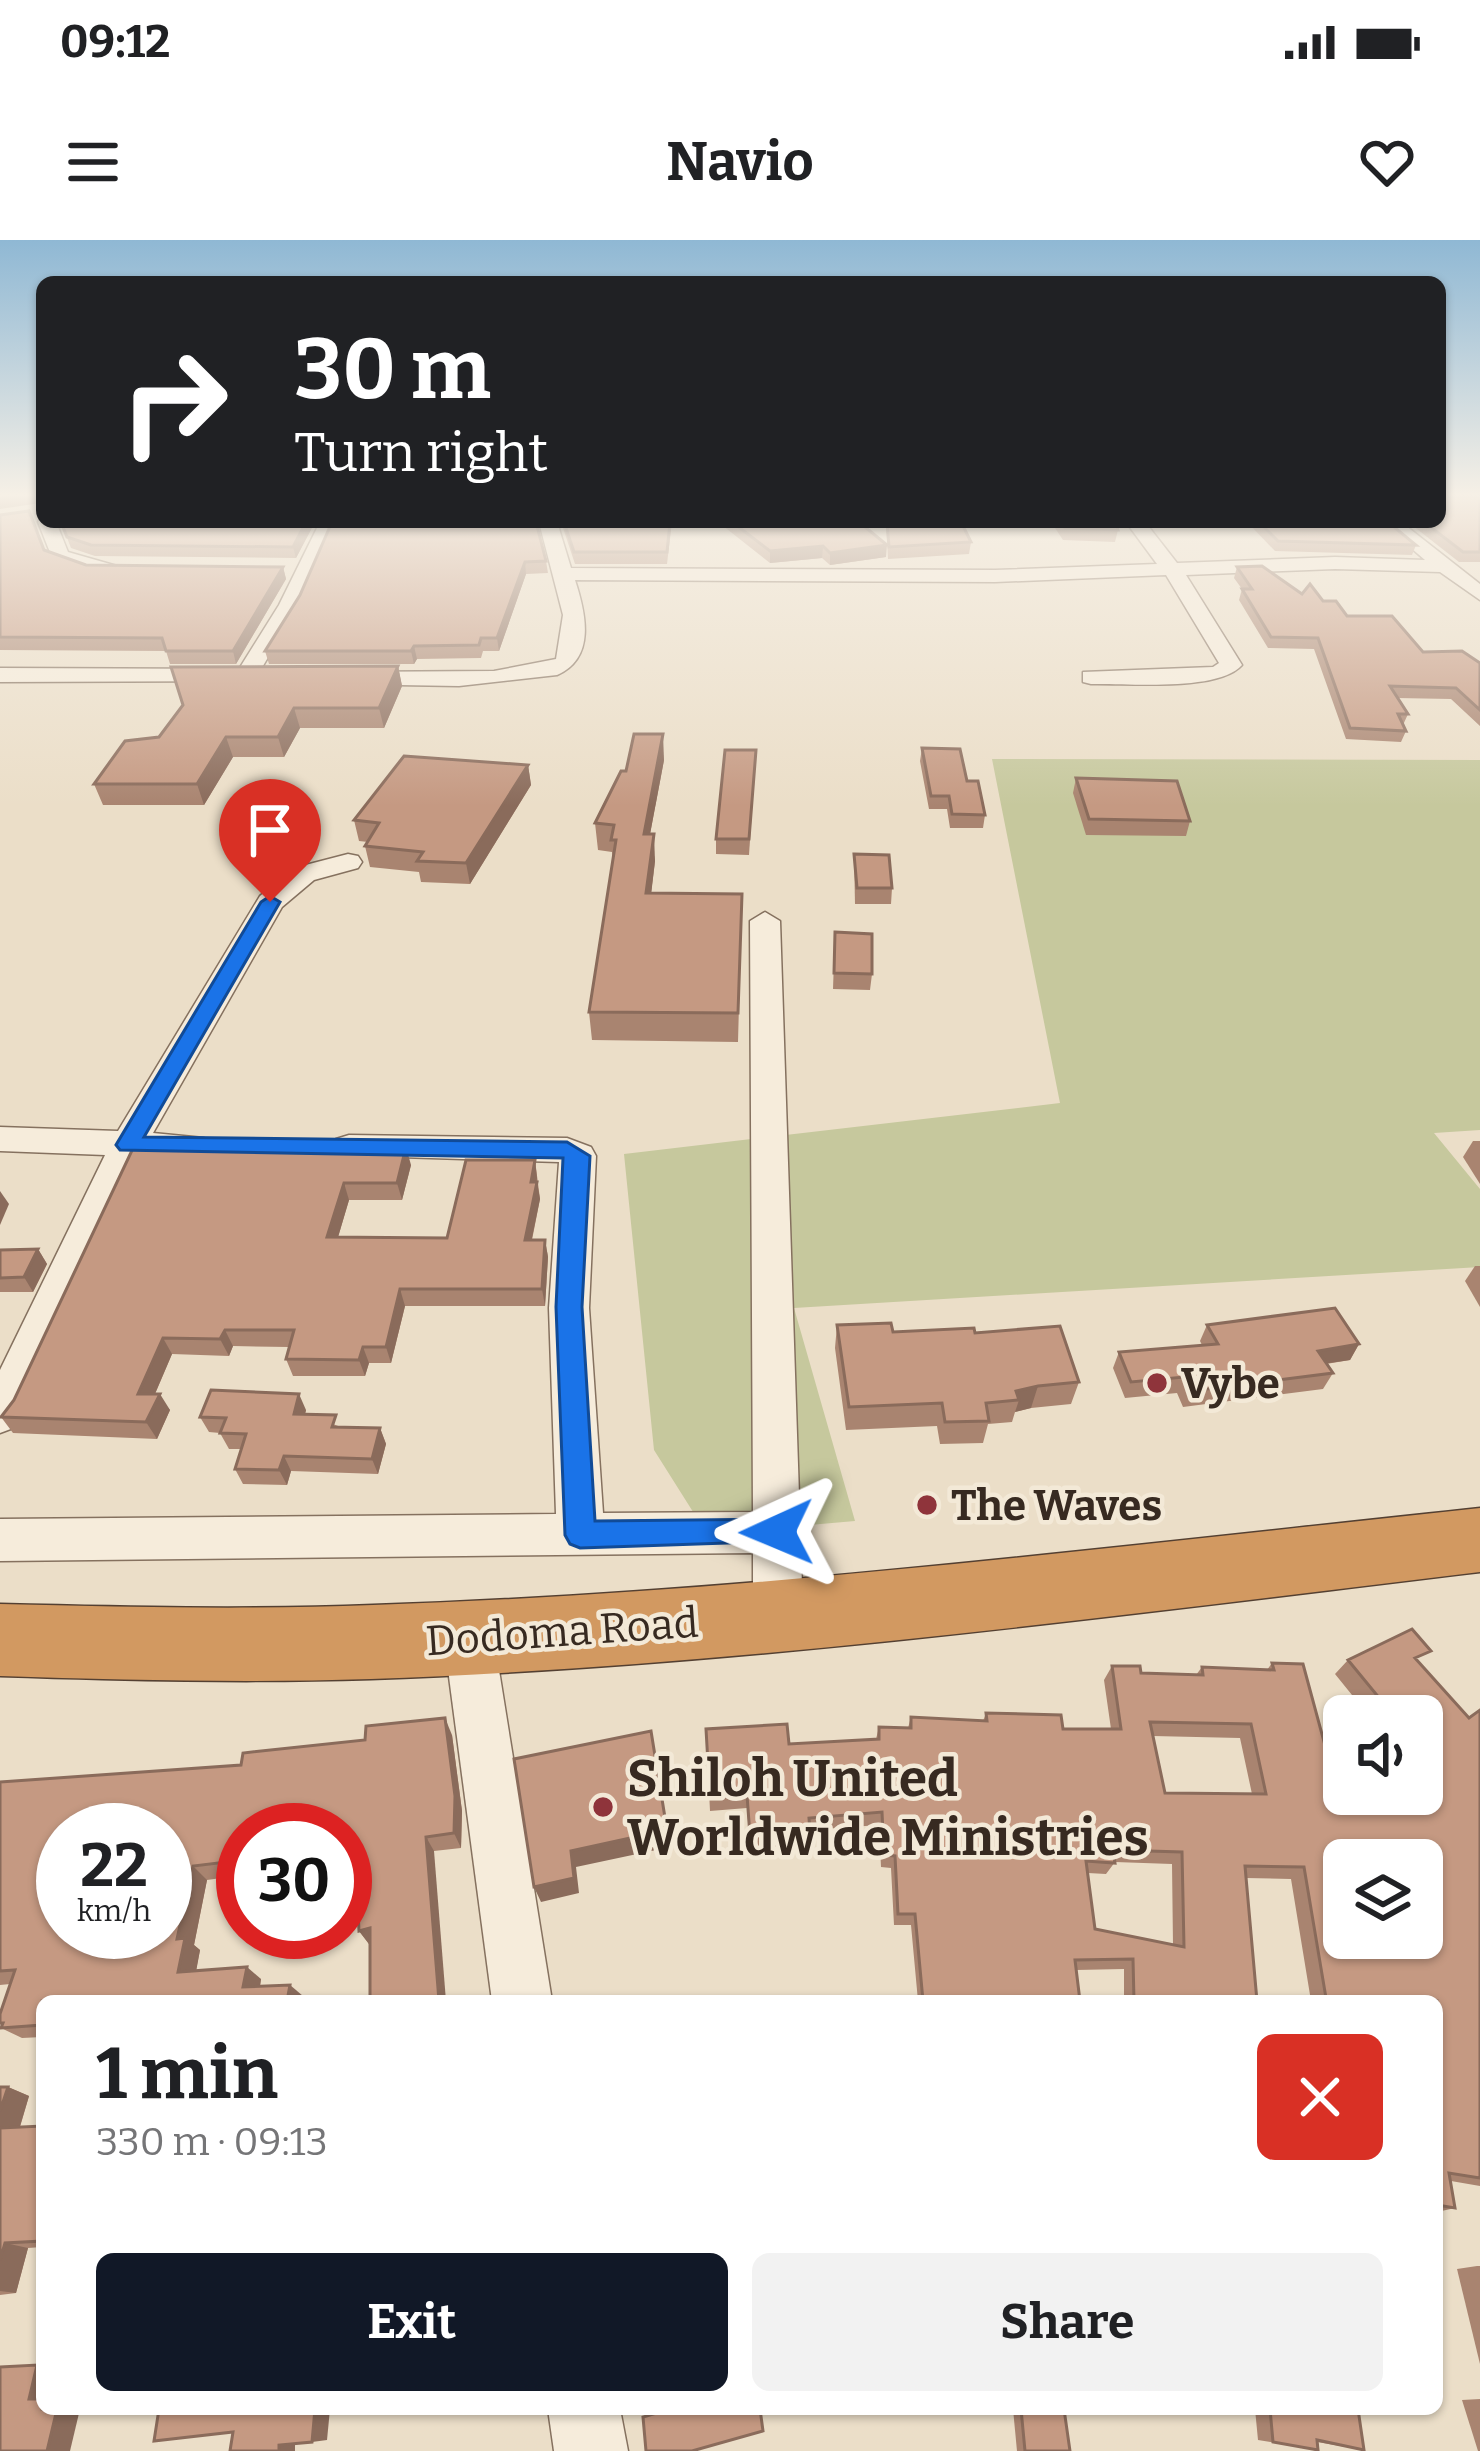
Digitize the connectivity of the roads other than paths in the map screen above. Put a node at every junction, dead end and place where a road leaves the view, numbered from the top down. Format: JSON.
{"nodes":[{"id":1,"x":285,"y":599,"type":"edge"},
{"id":2,"x":570,"y":599,"type":"edge"},
{"id":3,"x":1192,"y":599,"type":"edge"},
{"id":4,"x":0,"y":675,"type":"edge"},
{"id":5,"x":1091,"y":677,"type":"dead end"},
{"id":6,"x":312,"y":678,"type":"edge"},
{"id":7,"x":348,"y":862,"type":"dead end"},
{"id":8,"x":765,"y":921,"type":"dead end"},
{"id":9,"x":0,"y":1139,"type":"edge"},
{"id":10,"x":128,"y":1145,"type":"junction"},
{"id":11,"x":220,"y":1146,"type":"edge"},
{"id":12,"x":313,"y":1147,"type":"edge"},
{"id":13,"x":0,"y":1415,"type":"edge"},
{"id":14,"x":777,"y":1532,"type":"junction"},
{"id":15,"x":580,"y":1535,"type":"junction"},
{"id":16,"x":0,"y":1540,"type":"edge"},
{"id":17,"x":1480,"y":1540,"type":"edge"},
{"id":18,"x":778,"y":1616,"type":"junction"},
{"id":19,"x":0,"y":1640,"type":"edge"},
{"id":20,"x":469,"y":1640,"type":"junction"},
{"id":21,"x":521,"y":1995,"type":"edge"},
{"id":22,"x":585,"y":2415,"type":"edge"},
{"id":23,"x":591,"y":2451,"type":"edge"}],
"edges":[{"from":1,"to":4,"type":"street"},
{"from":2,"to":6,"type":"street"},
{"from":3,"to":5,"type":"street"},
{"from":7,"to":10,"type":"street"},
{"from":8,"to":14,"type":"street"},
{"from":9,"to":10,"type":"street"},
{"from":10,"to":11,"type":"street"},
{"from":10,"to":13,"type":"street"},
{"from":12,"to":15,"type":"street"},
{"from":14,"to":15,"type":"street"},
{"from":14,"to":18,"type":"street"},
{"from":15,"to":16,"type":"street"},
{"from":17,"to":18,"type":"highway","name":"Dodoma Road"},
{"from":18,"to":20,"type":"highway","name":"Dodoma Road"},
{"from":19,"to":20,"type":"highway","name":"Dodoma Road"},
{"from":20,"to":21,"type":"street"},
{"from":22,"to":23,"type":"street"}]}
